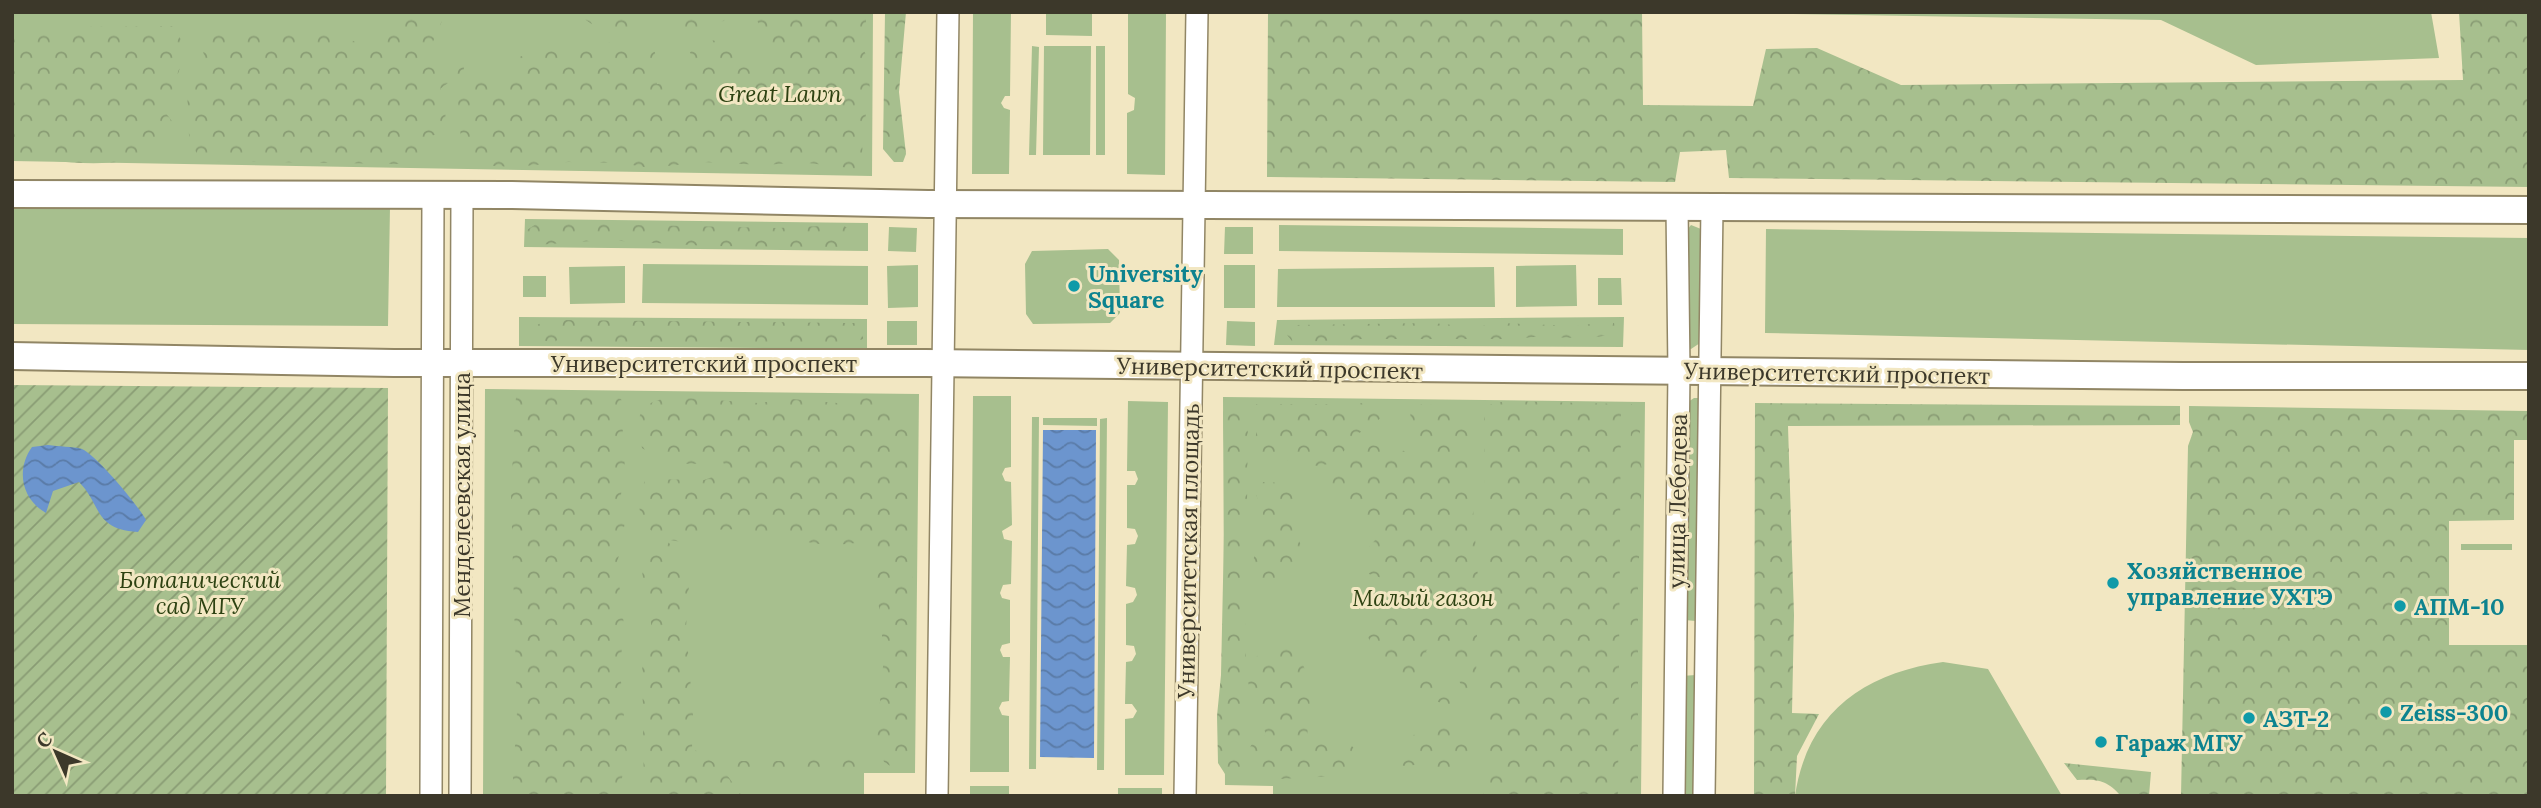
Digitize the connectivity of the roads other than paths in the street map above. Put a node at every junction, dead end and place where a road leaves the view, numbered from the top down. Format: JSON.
{"nodes":[{"id":1,"x":948,"y":12,"type":"edge"},
{"id":2,"x":1197,"y":12,"type":"edge"},
{"id":3,"x":12,"y":194,"type":"edge"},
{"id":4,"x":462,"y":195,"type":"junction"},
{"id":5,"x":433,"y":196,"type":"junction"},
{"id":6,"x":945,"y":204,"type":"junction"},
{"id":7,"x":1192,"y":205,"type":"junction"},
{"id":8,"x":1677,"y":206,"type":"junction"},
{"id":9,"x":1712,"y":207,"type":"junction"},
{"id":10,"x":2529,"y":209,"type":"edge"},
{"id":11,"x":12,"y":356,"type":"edge"},
{"id":12,"x":433,"y":363,"type":"junction"},
{"id":13,"x":462,"y":363,"type":"junction"},
{"id":14,"x":943,"y":365,"type":"junction"},
{"id":15,"x":1190,"y":367,"type":"junction"},
{"id":16,"x":1679,"y":371,"type":"junction"},
{"id":17,"x":1710,"y":371,"type":"junction"},
{"id":18,"x":2529,"y":376,"type":"edge"},
{"id":19,"x":432,"y":634,"type":"junction"},
{"id":20,"x":461,"y":634,"type":"junction"},
{"id":21,"x":1675,"y":638,"type":"junction"},
{"id":22,"x":1705,"y":639,"type":"junction"},
{"id":23,"x":431,"y":796,"type":"edge"},
{"id":24,"x":460,"y":796,"type":"edge"},
{"id":25,"x":937,"y":796,"type":"edge"},
{"id":26,"x":1185,"y":796,"type":"edge"},
{"id":27,"x":1674,"y":796,"type":"edge"},
{"id":28,"x":1704,"y":796,"type":"edge"}],
"edges":[{"from":1,"to":6,"type":"street"},
{"from":2,"to":7,"type":"street","name":"Университетская площадь"},
{"from":3,"to":5,"type":"main road"},
{"from":4,"to":5,"type":"main road"},
{"from":4,"to":6,"type":"main road"},
{"from":4,"to":13,"type":"street","name":"Менделеевская улица"},
{"from":5,"to":12,"type":"street","name":"Менделеевская улица"},
{"from":6,"to":7,"type":"main road"},
{"from":6,"to":14,"type":"street"},
{"from":7,"to":8,"type":"main road"},
{"from":7,"to":15,"type":"street","name":"Университетская площадь"},
{"from":8,"to":9,"type":"main road"},
{"from":8,"to":16,"type":"street","name":"улица Лебедева"},
{"from":9,"to":10,"type":"main road"},
{"from":9,"to":17,"type":"street","name":"улица Лебедева"},
{"from":11,"to":12,"type":"main road","name":"Университетский проспект"},
{"from":12,"to":13,"type":"main road","name":"Университетский проспект"},
{"from":12,"to":19,"type":"street","name":"Менделеевская улица"},
{"from":13,"to":14,"type":"main road","name":"Университетский проспект"},
{"from":13,"to":20,"type":"street","name":"Менделеевская улица"},
{"from":14,"to":15,"type":"main road","name":"Университетский проспект"},
{"from":14,"to":25,"type":"street"},
{"from":15,"to":16,"type":"main road","name":"Университетский проспект"},
{"from":15,"to":26,"type":"street","name":"Университетская площадь"},
{"from":16,"to":17,"type":"main road","name":"Университетский проспект"},
{"from":16,"to":21,"type":"street","name":"улица Лебедева"},
{"from":17,"to":18,"type":"main road","name":"Университетский проспект"},
{"from":17,"to":22,"type":"street","name":"улица Лебедева"},
{"from":19,"to":20,"type":"street"},
{"from":19,"to":23,"type":"street","name":"Менделеевская улица"},
{"from":20,"to":24,"type":"street","name":"Менделеевская улица"},
{"from":21,"to":22,"type":"street"},
{"from":21,"to":27,"type":"street","name":"улица Лебедева"},
{"from":22,"to":28,"type":"street","name":"улица Лебедева"}]}
